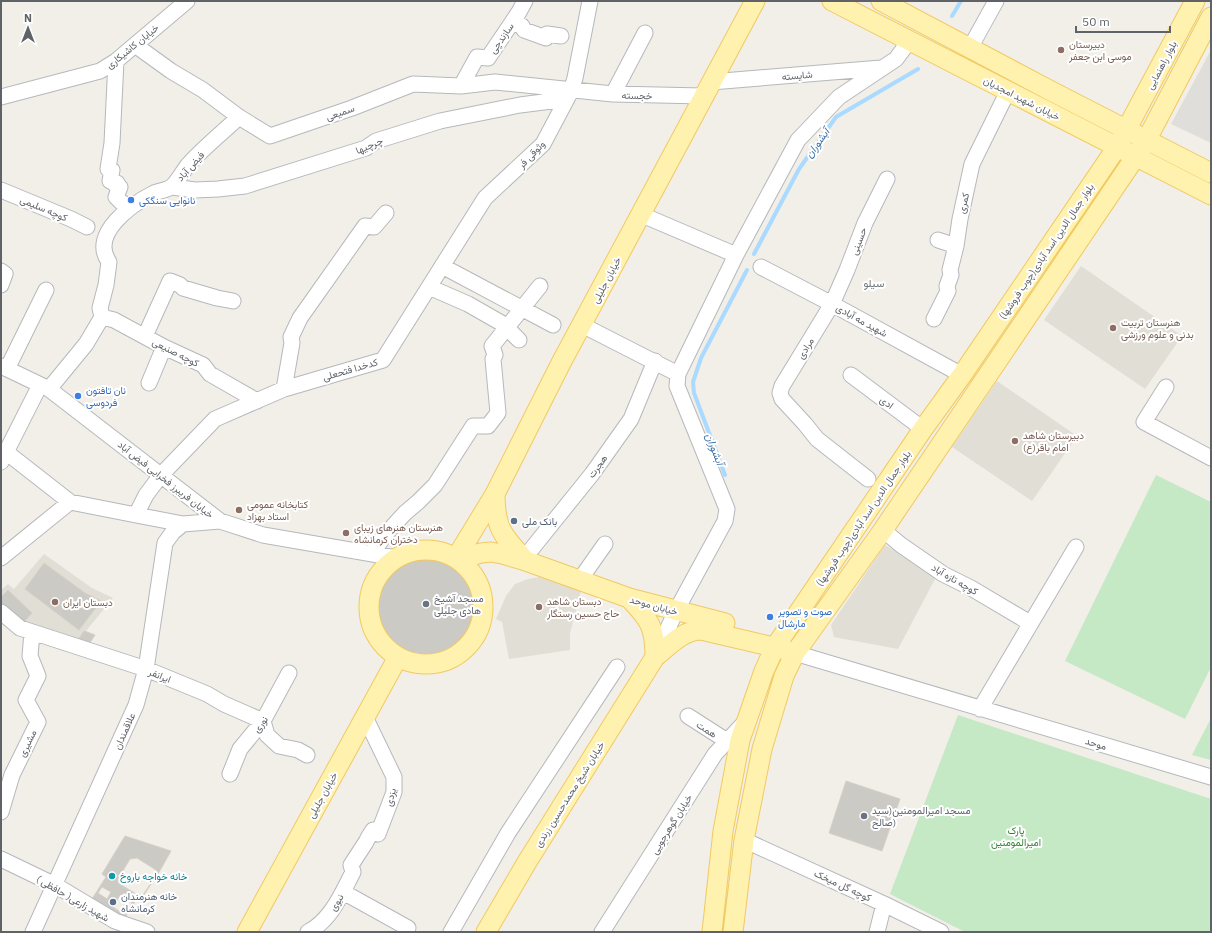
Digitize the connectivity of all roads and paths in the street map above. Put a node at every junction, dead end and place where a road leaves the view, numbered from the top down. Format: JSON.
{"nodes":[{"id":1,"x":187,"y":1,"type":"edge"},
{"id":2,"x":525,"y":1,"type":"edge"},
{"id":3,"x":590,"y":1,"type":"edge"},
{"id":4,"x":755,"y":1,"type":"edge"},
{"id":5,"x":832,"y":1,"type":"edge"},
{"id":6,"x":882,"y":1,"type":"edge"},
{"id":7,"x":996,"y":1,"type":"edge"},
{"id":8,"x":1196,"y":1,"type":"edge"},
{"id":9,"x":1211,"y":17,"type":"edge"},
{"id":10,"x":512,"y":23,"type":"junction"},
{"id":11,"x":552,"y":32,"type":"dead end"},
{"id":12,"x":645,"y":33,"type":"dead end"},
{"id":13,"x":910,"y":40,"type":"junction"},
{"id":14,"x":135,"y":45,"type":"junction"},
{"id":15,"x":970,"y":48,"type":"junction"},
{"id":16,"x":116,"y":61,"type":"junction"},
{"id":17,"x":883,"y":68,"type":"junction"},
{"id":18,"x":461,"y":86,"type":"junction"},
{"id":19,"x":707,"y":89,"type":"junction"},
{"id":20,"x":1008,"y":91,"type":"junction"},
{"id":21,"x":613,"y":94,"type":"junction"},
{"id":22,"x":569,"y":95,"type":"junction"},
{"id":23,"x":1,"y":96,"type":"edge"},
{"id":24,"x":239,"y":117,"type":"junction"},
{"id":25,"x":1127,"y":129,"type":"junction"},
{"id":26,"x":1147,"y":140,"type":"junction"},
{"id":27,"x":1117,"y":147,"type":"junction"},
{"id":28,"x":1136,"y":156,"type":"junction"},
{"id":29,"x":1211,"y":173,"type":"edge"},
{"id":30,"x":887,"y":179,"type":"dead end"},
{"id":31,"x":172,"y":187,"type":"junction"},
{"id":32,"x":1,"y":190,"type":"edge"},
{"id":33,"x":1211,"y":195,"type":"edge"},
{"id":34,"x":130,"y":207,"type":"junction"},
{"id":35,"x":386,"y":213,"type":"dead end"},
{"id":36,"x":640,"y":214,"type":"junction"},
{"id":37,"x":87,"y":227,"type":"dead end"},
{"id":38,"x":938,"y":240,"type":"dead end"},
{"id":39,"x":956,"y":246,"type":"junction"},
{"id":40,"x":736,"y":255,"type":"junction"},
{"id":41,"x":442,"y":266,"type":"junction"},
{"id":42,"x":761,"y":268,"type":"dead end"},
{"id":43,"x":1,"y":271,"type":"edge"},
{"id":44,"x":1,"y":285,"type":"edge"},
{"id":45,"x":540,"y":286,"type":"dead end"},
{"id":46,"x":429,"y":287,"type":"junction"},
{"id":47,"x":46,"y":290,"type":"dead end"},
{"id":48,"x":233,"y":301,"type":"dead end"},
{"id":49,"x":832,"y":304,"type":"junction"},
{"id":50,"x":522,"y":309,"type":"junction"},
{"id":51,"x":108,"y":318,"type":"junction"},
{"id":52,"x":934,"y":318,"type":"dead end"},
{"id":53,"x":553,"y":325,"type":"dead end"},
{"id":54,"x":582,"y":325,"type":"junction"},
{"id":55,"x":507,"y":328,"type":"junction"},
{"id":56,"x":145,"y":336,"type":"junction"},
{"id":57,"x":519,"y":340,"type":"dead end"},
{"id":58,"x":164,"y":347,"type":"junction"},
{"id":59,"x":655,"y":362,"type":"junction"},
{"id":60,"x":4,"y":368,"type":"edge"},
{"id":61,"x":678,"y":374,"type":"junction"},
{"id":62,"x":851,"y":375,"type":"dead end"},
{"id":63,"x":962,"y":375,"type":"junction"},
{"id":64,"x":149,"y":383,"type":"dead end"},
{"id":65,"x":44,"y":387,"type":"junction"},
{"id":66,"x":1166,"y":387,"type":"dead end"},
{"id":67,"x":284,"y":389,"type":"junction"},
{"id":68,"x":257,"y":401,"type":"junction"},
{"id":69,"x":923,"y":429,"type":"junction"},
{"id":70,"x":4,"y":457,"type":"edge"},
{"id":71,"x":1211,"y":458,"type":"edge"},
{"id":72,"x":161,"y":475,"type":"junction"},
{"id":73,"x":868,"y":479,"type":"dead end"},
{"id":74,"x":495,"y":494,"type":"junction"},
{"id":75,"x":70,"y":502,"type":"junction"},
{"id":76,"x":136,"y":516,"type":"junction"},
{"id":77,"x":220,"y":521,"type":"junction"},
{"id":78,"x":183,"y":524,"type":"junction"},
{"id":79,"x":883,"y":530,"type":"junction"},
{"id":80,"x":605,"y":544,"type":"dead end"},
{"id":81,"x":1076,"y":547,"type":"dead end"},
{"id":82,"x":372,"y":554,"type":"junction"},
{"id":83,"x":1,"y":558,"type":"edge"},
{"id":84,"x":396,"y":558,"type":"junction"},
{"id":85,"x":458,"y":559,"type":"junction"},
{"id":86,"x":526,"y":561,"type":"junction"},
{"id":87,"x":579,"y":580,"type":"junction"},
{"id":88,"x":629,"y":598,"type":"junction"},
{"id":89,"x":676,"y":611,"type":"junction"},
{"id":90,"x":1,"y":612,"type":"edge"},
{"id":91,"x":1030,"y":623,"type":"junction"},
{"id":92,"x":32,"y":632,"type":"junction"},
{"id":93,"x":778,"y":642,"type":"junction"},
{"id":94,"x":798,"y":648,"type":"junction"},
{"id":95,"x":398,"y":657,"type":"junction"},
{"id":96,"x":655,"y":657,"type":"junction"},
{"id":97,"x":617,"y":667,"type":"dead end"},
{"id":98,"x":146,"y":669,"type":"junction"},
{"id":99,"x":289,"y":673,"type":"dead end"},
{"id":100,"x":980,"y":708,"type":"junction"},
{"id":101,"x":688,"y":716,"type":"dead end"},
{"id":102,"x":365,"y":717,"type":"junction"},
{"id":103,"x":263,"y":721,"type":"junction"},
{"id":104,"x":746,"y":721,"type":"junction"},
{"id":105,"x":727,"y":741,"type":"junction"},
{"id":106,"x":307,"y":755,"type":"dead end"},
{"id":107,"x":6,"y":772,"type":"edge"},
{"id":108,"x":230,"y":774,"type":"dead end"},
{"id":109,"x":1211,"y":777,"type":"edge"},
{"id":110,"x":1,"y":812,"type":"edge"},
{"id":111,"x":744,"y":840,"type":"junction"},
{"id":112,"x":1,"y":859,"type":"edge"},
{"id":113,"x":351,"y":865,"type":"joint"},
{"id":114,"x":55,"y":885,"type":"junction"},
{"id":115,"x":343,"y":892,"type":"junction"},
{"id":116,"x":884,"y":904,"type":"junction"},
{"id":117,"x":408,"y":928,"type":"dead end"},
{"id":118,"x":34,"y":932,"type":"edge"},
{"id":119,"x":147,"y":932,"type":"edge"},
{"id":120,"x":247,"y":932,"type":"edge"},
{"id":121,"x":308,"y":932,"type":"edge"},
{"id":122,"x":452,"y":932,"type":"edge"},
{"id":123,"x":486,"y":932,"type":"edge"},
{"id":124,"x":602,"y":932,"type":"edge"},
{"id":125,"x":712,"y":932,"type":"edge"},
{"id":126,"x":733,"y":932,"type":"edge"},
{"id":127,"x":877,"y":932,"type":"edge"},
{"id":128,"x":941,"y":932,"type":"edge"}],
"edges":[{"from":1,"to":14,"type":"street","name":"خیابان کاشیکاری"},
{"from":2,"to":10,"type":"street","name":"سازندچی"},
{"from":3,"to":22,"type":"street","name":"وثوقی فر"},
{"from":4,"to":19,"type":"main road","name":"خیابان جلیلی"},
{"from":5,"to":13,"type":"main road","name":"خیابان شهید امجدیان"},
{"from":6,"to":15,"type":"main road","name":"خیابان شهید امجدیان"},
{"from":7,"to":15,"type":"street"},
{"from":8,"to":25,"type":"main road","name":"بلوار راهنمایی"},
{"from":9,"to":26,"type":"main road"},
{"from":10,"to":11,"type":"street"},
{"from":10,"to":18,"type":"street","name":"سازندچی"},
{"from":12,"to":21,"type":"street"},
{"from":13,"to":17,"type":"street"},
{"from":13,"to":20,"type":"main road","name":"خیابان شهید امجدیان"},
{"from":14,"to":16,"type":"street","name":"خیابان کاشیکاری"},
{"from":14,"to":24,"type":"street","name":"سمیعی"},
{"from":15,"to":25,"type":"main road","name":"خیابان شهید امجدیان"},
{"from":16,"to":23,"type":"street","name":"خیابان کاشیکاری"},
{"from":16,"to":34,"type":"street"},
{"from":17,"to":19,"type":"street","name":"شایسته"},
{"from":17,"to":40,"type":"street"},
{"from":18,"to":22,"type":"street","name":"سمیعی"},
{"from":18,"to":24,"type":"street","name":"سمیعی"},
{"from":19,"to":21,"type":"street","name":"خجسته"},
{"from":19,"to":36,"type":"main road","name":"خیابان جلیلی"},
{"from":20,"to":27,"type":"main road","name":"خیابان شهید امجدیان"},
{"from":20,"to":39,"type":"street","name":"کمری"},
{"from":21,"to":22,"type":"street","name":"خجسته"},
{"from":22,"to":31,"type":"street","name":"چرچیها"},
{"from":22,"to":41,"type":"street","name":"وثوقی فر"},
{"from":24,"to":31,"type":"street","name":"فیض آباد"},
{"from":25,"to":26,"type":"main road","name":"خیابان شهید امجدیان"},
{"from":25,"to":27,"type":"main road","name":"بلوار راهنمایی"},
{"from":26,"to":28,"type":"main road","name":"بلوار جمال الدین اسد آبادی(چوب فروشها)"},
{"from":26,"to":29,"type":"main road","name":"خیابان شهید امجدیان"},
{"from":27,"to":28,"type":"main road","name":"خیابان شهید امجدیان"},
{"from":27,"to":63,"type":"main road","name":"بلوار جمال الدین اسد آبادی(چوب فروشها)"},
{"from":28,"to":33,"type":"main road","name":"خیابان شهید امجدیان"},
{"from":28,"to":79,"type":"main road","name":"بلوار جمال الدین اسد آبادی(چوب فروشها)"},
{"from":30,"to":49,"type":"street","name":"حسینی"},
{"from":31,"to":34,"type":"street","name":"فیض آباد"},
{"from":32,"to":37,"type":"street","name":"کوچه سلیمی"},
{"from":34,"to":51,"type":"street","name":"فیض آباد"},
{"from":35,"to":67,"type":"street"},
{"from":36,"to":40,"type":"street"},
{"from":36,"to":54,"type":"main road","name":"خیابان جلیلی"},
{"from":38,"to":39,"type":"street"},
{"from":39,"to":52,"type":"street","name":"کمری"},
{"from":40,"to":61,"type":"street"},
{"from":41,"to":46,"type":"street","name":"کدخدا فتحعلی"},
{"from":41,"to":50,"type":"street"},
{"from":42,"to":49,"type":"street","name":"شهید مه آبادی"},
{"from":43,"to":44,"type":"street"},
{"from":45,"to":50,"type":"street"},
{"from":46,"to":55,"type":"street"},
{"from":46,"to":67,"type":"street","name":"کدخدا فتحعلی"},
{"from":47,"to":60,"type":"street"},
{"from":48,"to":56,"type":"street"},
{"from":49,"to":63,"type":"street","name":"شهید مه آبادی"},
{"from":49,"to":73,"type":"street","name":"مرادی"},
{"from":50,"to":53,"type":"street"},
{"from":50,"to":55,"type":"street"},
{"from":51,"to":56,"type":"street","name":"کوچه صنیعی"},
{"from":51,"to":65,"type":"street"},
{"from":54,"to":59,"type":"street"},
{"from":54,"to":74,"type":"main road","name":"خیابان جلیلی"},
{"from":55,"to":57,"type":"street"},
{"from":55,"to":82,"type":"street"},
{"from":56,"to":58,"type":"street","name":"کوچه صنیعی"},
{"from":58,"to":64,"type":"street"},
{"from":58,"to":68,"type":"street","name":"کوچه صنیعی"},
{"from":59,"to":61,"type":"street"},
{"from":59,"to":86,"type":"street","name":"هجرت"},
{"from":60,"to":65,"type":"street","name":"خیابان فریبرز فخرایی فیض آباد"},
{"from":61,"to":89,"type":"street"},
{"from":62,"to":69,"type":"street","name":"ادی"},
{"from":63,"to":69,"type":"main road","name":"بلوار جمال الدین اسد آبادی(چوب فروشها)"},
{"from":65,"to":70,"type":"street"},
{"from":65,"to":72,"type":"street","name":"خیابان فریبرز فخرایی فیض آباد"},
{"from":66,"to":71,"type":"street"},
{"from":67,"to":68,"type":"street","name":"کدخدا فتحعلی"},
{"from":68,"to":72,"type":"street","name":"کدخدا فتحعلی"},
{"from":69,"to":93,"type":"main road","name":"بلوار جمال الدین اسد آبادی(چوب فروشها)"},
{"from":70,"to":75,"type":"street"},
{"from":72,"to":76,"type":"street","name":"کدخدا فتحعلی"},
{"from":72,"to":77,"type":"street","name":"خیابان فریبرز فخرایی فیض آباد"},
{"from":74,"to":85,"type":"main road","name":"خیابان جلیلی"},
{"from":74,"to":86,"type":"main road"},
{"from":75,"to":76,"type":"street"},
{"from":75,"to":83,"type":"street"},
{"from":76,"to":78,"type":"street"},
{"from":77,"to":78,"type":"street"},
{"from":77,"to":82,"type":"street","name":"خیابان فریبرز فخرایی فیض آباد"},
{"from":78,"to":98,"type":"street","name":"علاقمندان"},
{"from":79,"to":91,"type":"street","name":"کوچه تازه آباد"},
{"from":79,"to":94,"type":"main road","name":"بلوار جمال الدین اسد آبادی(چوب فروشها)"},
{"from":80,"to":87,"type":"street"},
{"from":81,"to":91,"type":"street"},
{"from":82,"to":84,"type":"street","name":"خیابان فریبرز فخرایی فیض آباد"},
{"from":84,"to":85,"type":"main road"},
{"from":84,"to":95,"type":"main road"},
{"from":85,"to":86,"type":"main road","name":"خیابان موحد"},
{"from":85,"to":95,"type":"main road"},
{"from":86,"to":87,"type":"main road","name":"خیابان موحد"},
{"from":87,"to":88,"type":"main road","name":"خیابان موحد"},
{"from":88,"to":89,"type":"main road","name":"خیابان موحد"},
{"from":88,"to":96,"type":"main road"},
{"from":89,"to":93,"type":"main road","name":"خیابان موحد"},
{"from":89,"to":96,"type":"street"},
{"from":90,"to":92,"type":"street","name":"ایرانفر"},
{"from":91,"to":100,"type":"street"},
{"from":92,"to":98,"type":"street","name":"ایرانفر"},
{"from":92,"to":107,"type":"street","name":"مشیری"},
{"from":93,"to":94,"type":"main road"},
{"from":93,"to":96,"type":"main road","name":"خیابان شیخ محمدحسین زرندی"},
{"from":93,"to":104,"type":"main road","name":"بلوار جمال الدین اسد آبادی(چوب فروشها)"},
{"from":94,"to":100,"type":"street","name":"موحد"},
{"from":94,"to":111,"type":"main road","name":"بلوار جمال الدین اسد آبادی(چوب فروشها)"},
{"from":95,"to":102,"type":"main road","name":"خیابان جلیلی"},
{"from":96,"to":123,"type":"main road","name":"خیابان شیخ محمدحسین زرندی"},
{"from":97,"to":122,"type":"street"},
{"from":98,"to":103,"type":"street","name":"ایرانفر"},
{"from":98,"to":114,"type":"street","name":"علاقمندان"},
{"from":99,"to":103,"type":"street","name":"نوری"},
{"from":100,"to":109,"type":"street","name":"موحد"},
{"from":101,"to":105,"type":"street","name":"همت"},
{"from":102,"to":113,"type":"street","name":"یزدی"},
{"from":102,"to":120,"type":"main road","name":"خیابان جلیلی"},
{"from":103,"to":106,"type":"street"},
{"from":103,"to":108,"type":"street","name":"نوری"},
{"from":104,"to":105,"type":"street","name":"خیابان گوهرجویی"},
{"from":104,"to":125,"type":"main road","name":"بلوار جمال الدین اسد آبادی(چوب فروشها)"},
{"from":105,"to":124,"type":"street","name":"خیابان گوهرجویی"},
{"from":107,"to":110,"type":"street","name":"مشیری"},
{"from":111,"to":116,"type":"street","name":"کوچه گل میخک"},
{"from":111,"to":126,"type":"main road","name":"بلوار جمال الدین اسد آبادی(چوب فروشها)"},
{"from":112,"to":114,"type":"street","name":"شهید زارعی( حافظی )"},
{"from":113,"to":115,"type":"street","name":"نبوی"},
{"from":114,"to":118,"type":"street","name":"علاقمندان"},
{"from":114,"to":119,"type":"street","name":"شهید زارعی( حافظی )"},
{"from":115,"to":117,"type":"street"},
{"from":115,"to":121,"type":"street","name":"نبوی"},
{"from":116,"to":127,"type":"street"},
{"from":116,"to":128,"type":"street","name":"کوچه گل میخک"}]}
